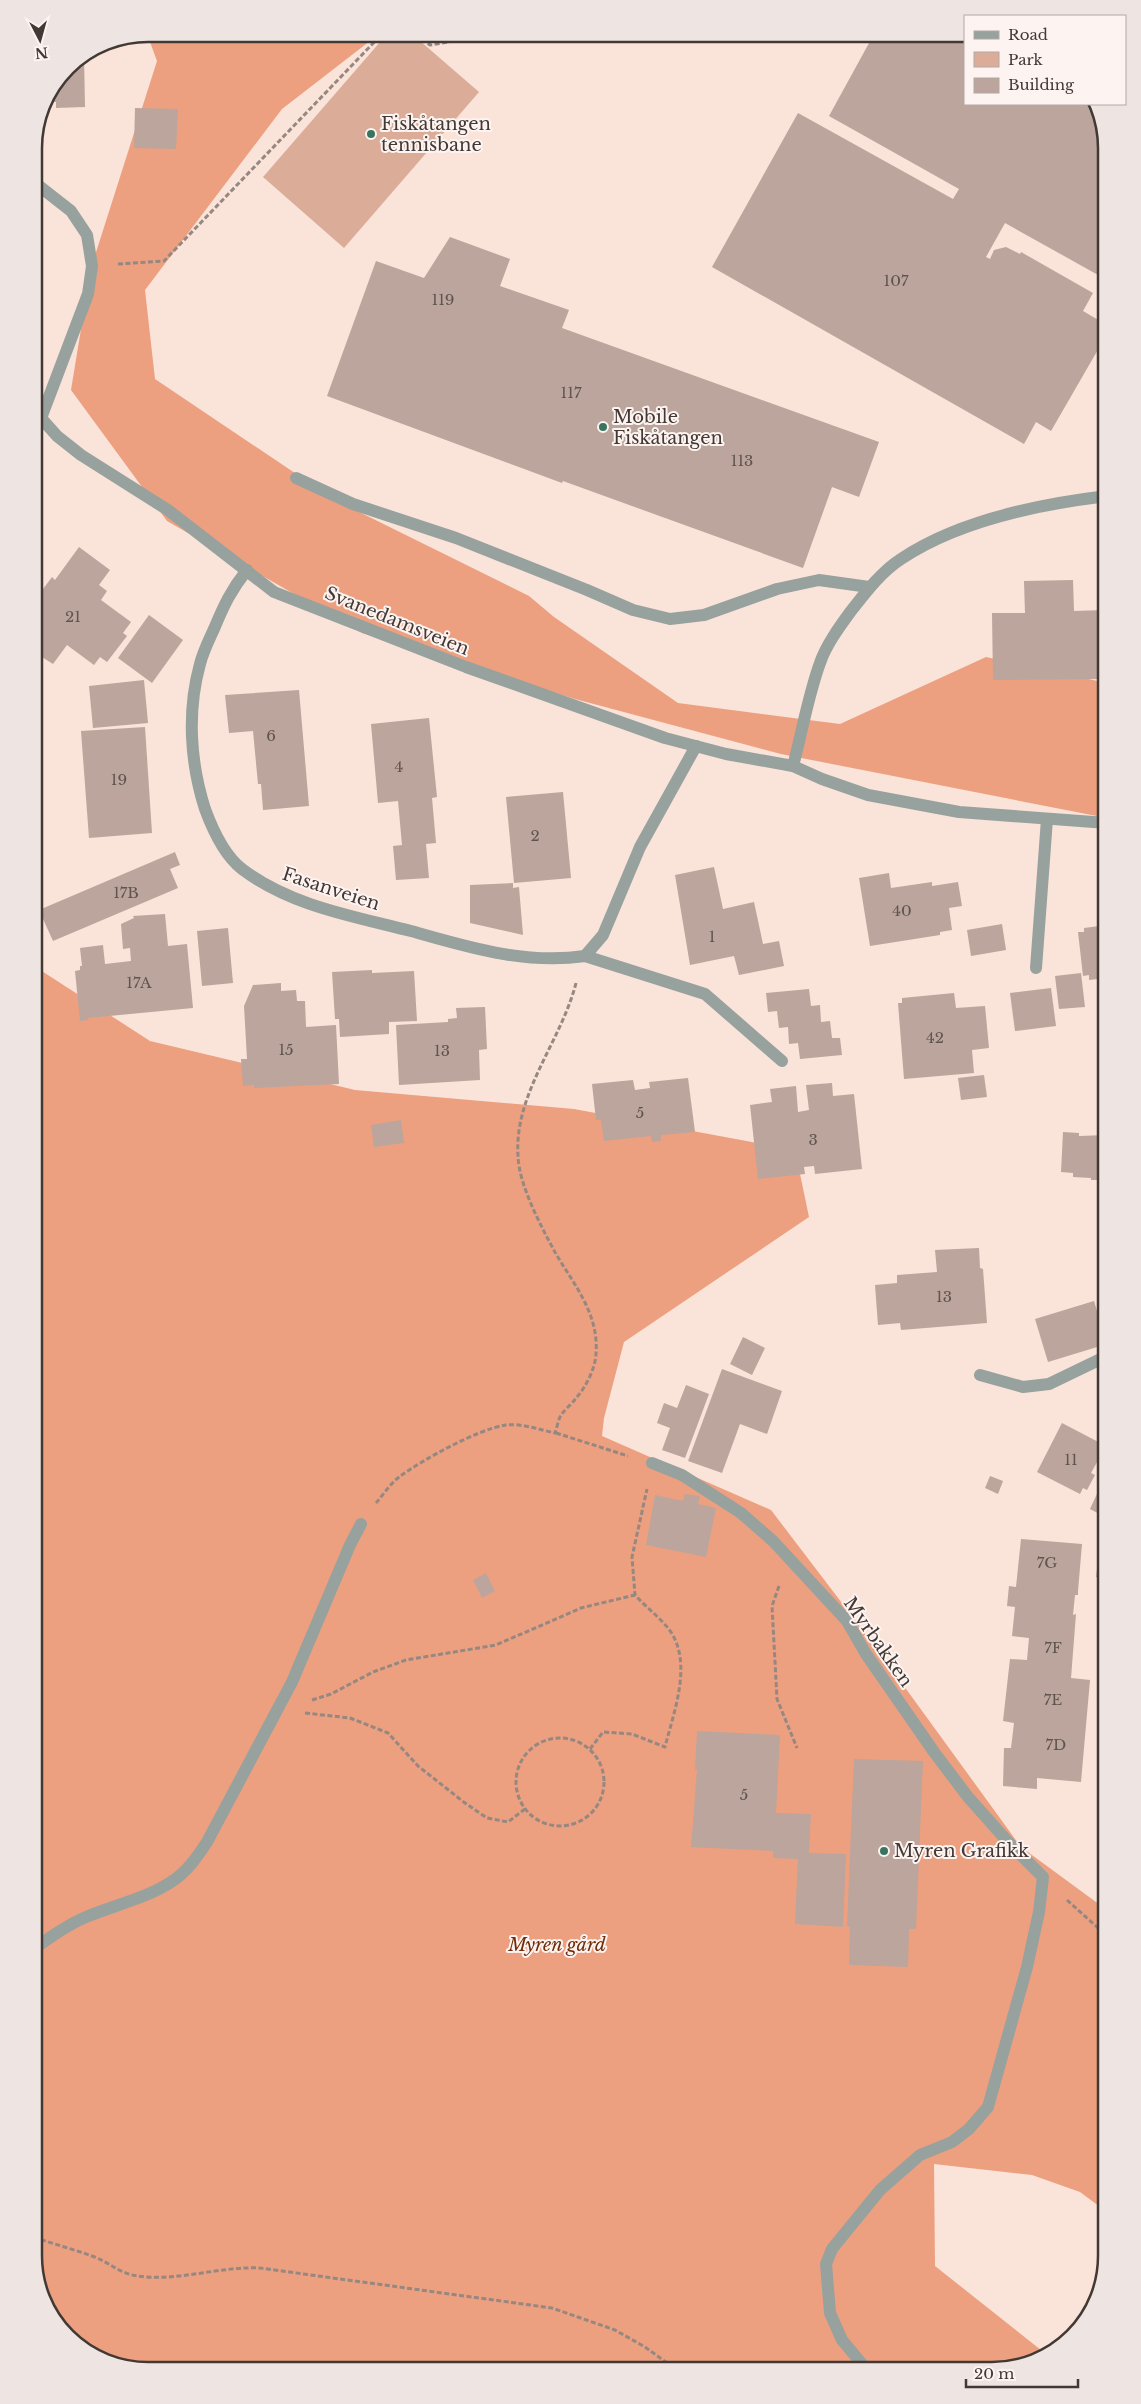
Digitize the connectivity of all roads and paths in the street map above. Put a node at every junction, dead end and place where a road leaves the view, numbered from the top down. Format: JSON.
{"nodes":[{"id":1,"x":373,"y":43,"type":"edge"},
{"id":2,"x":427,"y":43,"type":"edge"},
{"id":3,"x":442,"y":43,"type":"edge"},
{"id":4,"x":43,"y":189,"type":"edge"},
{"id":5,"x":92,"y":266,"type":"junction"},
{"id":6,"x":43,"y":403,"type":"edge"},
{"id":7,"x":43,"y":423,"type":"edge"},
{"id":8,"x":296,"y":478,"type":"dead end"},
{"id":9,"x":1098,"y":498,"type":"edge"},
{"id":10,"x":247,"y":570,"type":"junction"},
{"id":11,"x":870,"y":587,"type":"junction"},
{"id":12,"x":696,"y":746,"type":"junction"},
{"id":13,"x":793,"y":766,"type":"junction"},
{"id":14,"x":1047,"y":819,"type":"junction"},
{"id":15,"x":1098,"y":822,"type":"edge"},
{"id":16,"x":585,"y":956,"type":"junction"},
{"id":17,"x":1036,"y":968,"type":"dead end"},
{"id":18,"x":782,"y":1061,"type":"dead end"},
{"id":19,"x":1098,"y":1360,"type":"edge"},
{"id":20,"x":980,"y":1375,"type":"dead end"},
{"id":21,"x":555,"y":1433,"type":"junction"},
{"id":22,"x":652,"y":1463,"type":"junction"},
{"id":23,"x":361,"y":1524,"type":"joint"},
{"id":24,"x":788,"y":1557,"type":"junction"},
{"id":25,"x":635,"y":1595,"type":"junction"},
{"id":26,"x":278,"y":1710,"type":"junction"},
{"id":27,"x":797,"y":1748,"type":"dead end"},
{"id":28,"x":590,"y":1749,"type":"junction"},
{"id":29,"x":525,"y":1809,"type":"junction"},
{"id":30,"x":1044,"y":1877,"type":"junction"},
{"id":31,"x":1098,"y":1928,"type":"edge"},
{"id":32,"x":42,"y":1943,"type":"edge"},
{"id":33,"x":42,"y":2240,"type":"edge"},
{"id":34,"x":665,"y":2362,"type":"edge"},
{"id":35,"x":860,"y":2362,"type":"edge"}],
"edges":[{"from":1,"to":5,"type":"path"},
{"from":2,"to":3,"type":"path"},
{"from":4,"to":5,"type":"street"},
{"from":5,"to":6,"type":"street"},
{"from":7,"to":10,"type":"street","name":"Svanedamsveien"},
{"from":8,"to":11,"type":"street"},
{"from":9,"to":11,"type":"street"},
{"from":10,"to":12,"type":"street","name":"Svanedamsveien"},
{"from":10,"to":16,"type":"street","name":"Fasanveien"},
{"from":11,"to":13,"type":"street"},
{"from":12,"to":13,"type":"street","name":"Svanedamsveien"},
{"from":12,"to":16,"type":"street"},
{"from":13,"to":14,"type":"street","name":"Svanedamsveien"},
{"from":14,"to":15,"type":"street","name":"Svanedamsveien"},
{"from":14,"to":17,"type":"street"},
{"from":16,"to":18,"type":"street","name":"Fasanveien"},
{"from":16,"to":21,"type":"path"},
{"from":19,"to":20,"type":"street"},
{"from":21,"to":22,"type":"path"},
{"from":21,"to":23,"type":"path"},
{"from":22,"to":24,"type":"street","name":"Myrbakken"},
{"from":22,"to":25,"type":"path"},
{"from":23,"to":26,"type":"street"},
{"from":24,"to":27,"type":"path"},
{"from":24,"to":30,"type":"street","name":"Myrbakken"},
{"from":25,"to":26,"type":"path"},
{"from":25,"to":28,"type":"path"},
{"from":26,"to":29,"type":"path"},
{"from":26,"to":32,"type":"street"},
{"from":28,"to":29,"type":"path"},
{"from":28,"to":29,"type":"path"},
{"from":30,"to":31,"type":"path"},
{"from":30,"to":35,"type":"street"},
{"from":33,"to":34,"type":"path"}]}
